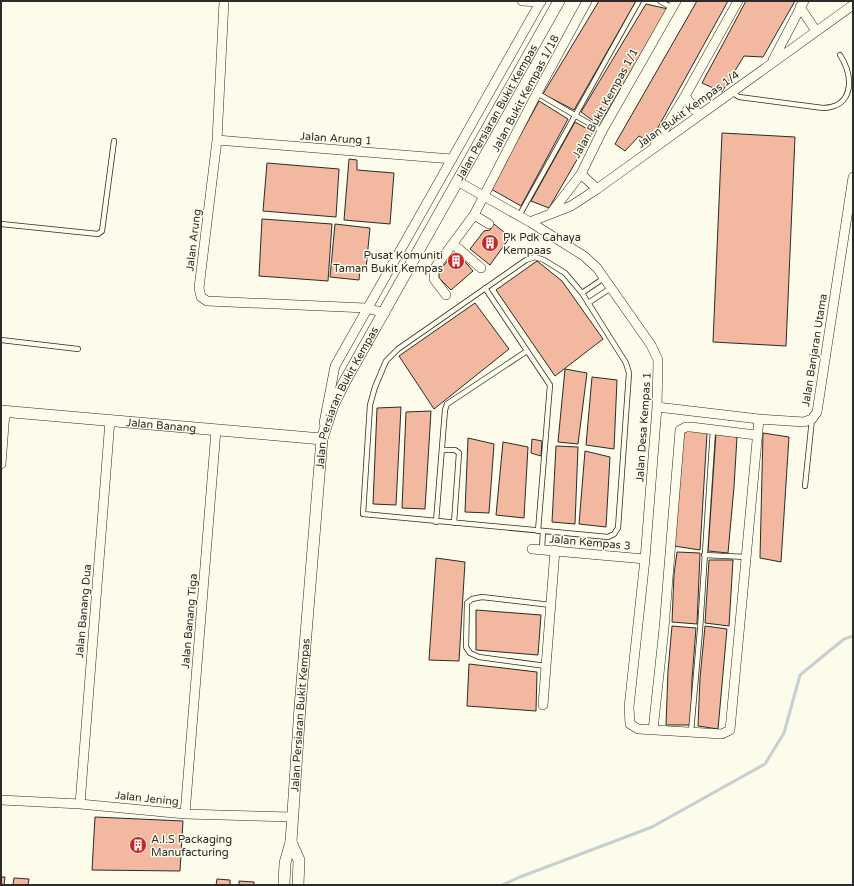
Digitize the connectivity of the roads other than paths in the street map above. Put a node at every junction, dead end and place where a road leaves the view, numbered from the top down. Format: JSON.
{"nodes":[{"id":1,"x":224,"y":1,"type":"edge"},
{"id":2,"x":522,"y":1,"type":"edge"},
{"id":3,"x":559,"y":1,"type":"edge"},
{"id":4,"x":587,"y":1,"type":"edge"},
{"id":5,"x":640,"y":1,"type":"edge"},
{"id":6,"x":660,"y":1,"type":"edge"},
{"id":7,"x":738,"y":1,"type":"edge"},
{"id":8,"x":541,"y":2,"type":"edge"},
{"id":9,"x":674,"y":4,"type":"edge"},
{"id":10,"x":802,"y":4,"type":"edge"},
{"id":11,"x":853,"y":5,"type":"edge"},
{"id":12,"x":816,"y":31,"type":"junction"},
{"id":13,"x":840,"y":55,"type":"dead end"},
{"id":14,"x":772,"y":62,"type":"junction"},
{"id":15,"x":537,"y":93,"type":"junction"},
{"id":16,"x":732,"y":93,"type":"junction"},
{"id":17,"x":685,"y":96,"type":"junction"},
{"id":18,"x":575,"y":114,"type":"junction"},
{"id":19,"x":699,"y":115,"type":"junction"},
{"id":20,"x":602,"y":131,"type":"junction"},
{"id":21,"x":217,"y":140,"type":"junction"},
{"id":22,"x":114,"y":141,"type":"dead end"},
{"id":23,"x":652,"y":150,"type":"junction"},
{"id":24,"x":452,"y":159,"type":"junction"},
{"id":25,"x":581,"y":174,"type":"junction"},
{"id":26,"x":853,"y":177,"type":"edge"},
{"id":27,"x":457,"y":181,"type":"junction"},
{"id":28,"x":597,"y":189,"type":"junction"},
{"id":29,"x":484,"y":197,"type":"junction"},
{"id":30,"x":851,"y":212,"type":"edge"},
{"id":31,"x":551,"y":213,"type":"junction"},
{"id":32,"x":474,"y":215,"type":"junction"},
{"id":33,"x":519,"y":216,"type":"junction"},
{"id":34,"x":530,"y":222,"type":"junction"},
{"id":35,"x":1,"y":224,"type":"edge"},
{"id":36,"x":489,"y":224,"type":"dead end"},
{"id":37,"x":453,"y":244,"type":"junction"},
{"id":38,"x":480,"y":268,"type":"dead end"},
{"id":39,"x":604,"y":278,"type":"junction"},
{"id":40,"x":485,"y":288,"type":"junction"},
{"id":41,"x":611,"y":288,"type":"junction"},
{"id":42,"x":582,"y":293,"type":"junction"},
{"id":43,"x":446,"y":295,"type":"dead end"},
{"id":44,"x":588,"y":303,"type":"junction"},
{"id":45,"x":366,"y":308,"type":"junction"},
{"id":46,"x":385,"y":313,"type":"junction"},
{"id":47,"x":1,"y":340,"type":"edge"},
{"id":48,"x":78,"y":349,"type":"dead end"},
{"id":49,"x":527,"y":351,"type":"junction"},
{"id":50,"x":657,"y":407,"type":"junction"},
{"id":51,"x":3,"y":411,"type":"edge"},
{"id":52,"x":759,"y":419,"type":"junction"},
{"id":53,"x":812,"y":419,"type":"junction"},
{"id":54,"x":110,"y":420,"type":"junction"},
{"id":55,"x":713,"y":429,"type":"junction"},
{"id":56,"x":216,"y":430,"type":"junction"},
{"id":57,"x":756,"y":435,"type":"junction"},
{"id":58,"x":322,"y":439,"type":"junction"},
{"id":59,"x":442,"y":450,"type":"junction"},
{"id":60,"x":1,"y":464,"type":"edge"},
{"id":61,"x":805,"y":486,"type":"dead end"},
{"id":62,"x":436,"y":522,"type":"junction"},
{"id":63,"x":454,"y":523,"type":"junction"},
{"id":64,"x":541,"y":531,"type":"junction"},
{"id":65,"x":532,"y":548,"type":"dead end"},
{"id":66,"x":542,"y":549,"type":"junction"},
{"id":67,"x":555,"y":550,"type":"junction"},
{"id":68,"x":704,"y":556,"type":"junction"},
{"id":69,"x":747,"y":557,"type":"junction"},
{"id":70,"x":645,"y":558,"type":"junction"},
{"id":71,"x":550,"y":605,"type":"junction"},
{"id":72,"x":546,"y":666,"type":"junction"},
{"id":73,"x":543,"y":705,"type":"dead end"},
{"id":74,"x":653,"y":730,"type":"junction"},
{"id":75,"x":691,"y":732,"type":"junction"},
{"id":76,"x":1,"y":800,"type":"edge"},
{"id":77,"x":80,"y":804,"type":"junction"},
{"id":78,"x":185,"y":814,"type":"junction"},
{"id":79,"x":292,"y":817,"type":"junction"},
{"id":80,"x":291,"y":842,"type":"junction"},
{"id":81,"x":284,"y":885,"type":"edge"},
{"id":82,"x":298,"y":885,"type":"edge"}],
"edges":[{"from":1,"to":21,"type":"street","name":"Jalan Arung"},
{"from":2,"to":8,"type":"street"},
{"from":3,"to":27,"type":"street","name":"Jalan Persiaran Bukit Kempas"},
{"from":4,"to":15,"type":"street","name":"Jalan Bukit Kempas 1/18"},
{"from":5,"to":18,"type":"lane"},
{"from":6,"to":9,"type":"lane"},
{"from":7,"to":17,"type":"street"},
{"from":8,"to":24,"type":"street"},
{"from":9,"to":20,"type":"street","name":"Jalan Bukit Kempas 1/1"},
{"from":10,"to":12,"type":"street"},
{"from":10,"to":14,"type":"street"},
{"from":11,"to":12,"type":"street","name":"Jalan Bukit Kempas 1/4"},
{"from":12,"to":14,"type":"street","name":"Jalan Bukit Kempas 1/4"},
{"from":13,"to":16,"type":"lane"},
{"from":14,"to":16,"type":"street","name":"Jalan Bukit Kempas 1/4"},
{"from":15,"to":18,"type":"lane"},
{"from":15,"to":29,"type":"street","name":"Jalan Bukit Kempas 1/18"},
{"from":16,"to":19,"type":"street","name":"Jalan Bukit Kempas 1/4"},
{"from":17,"to":19,"type":"street"},
{"from":17,"to":23,"type":"street"},
{"from":18,"to":20,"type":"lane"},
{"from":18,"to":33,"type":"lane"},
{"from":19,"to":23,"type":"street","name":"Jalan Bukit Kempas 1/4"},
{"from":20,"to":25,"type":"street","name":"Jalan Bukit Kempas 1/1"},
{"from":21,"to":24,"type":"street","name":"Jalan Arung 1"},
{"from":21,"to":45,"type":"street","name":"Jalan Arung"},
{"from":22,"to":35,"type":"lane"},
{"from":23,"to":28,"type":"street","name":"Jalan Bukit Kempas 1/4"},
{"from":24,"to":45,"type":"street"},
{"from":25,"to":28,"type":"street"},
{"from":25,"to":31,"type":"street","name":"Jalan Bukit Kempas 1/1"},
{"from":26,"to":30,"type":"street","name":"Jalan Banjaran Utama"},
{"from":27,"to":29,"type":"street","name":"Jalan Desa Kempas 1"},
{"from":27,"to":46,"type":"street","name":"Jalan Persiaran Bukit Kempas"},
{"from":28,"to":31,"type":"street","name":"Jalan Bukit Kempas 1/4"},
{"from":29,"to":32,"type":"street","name":"Jalan Bukit Kempas 1/18"},
{"from":29,"to":33,"type":"street","name":"Jalan Desa Kempas 1"},
{"from":30,"to":53,"type":"street","name":"Jalan Banjaran Utama"},
{"from":31,"to":34,"type":"street","name":"Jalan Bukit Kempas 1/4"},
{"from":32,"to":36,"type":"street"},
{"from":32,"to":37,"type":"street","name":"Jalan Bukit Kempas 1/18"},
{"from":33,"to":34,"type":"street","name":"Jalan Desa Kempas 1"},
{"from":34,"to":39,"type":"street","name":"Jalan Desa Kempas 1"},
{"from":37,"to":38,"type":"street"},
{"from":37,"to":43,"type":"street","name":"Jalan Bukit Kempas 1/18"},
{"from":39,"to":41,"type":"street","name":"Jalan Desa Kempas 1"},
{"from":39,"to":42,"type":"lane"},
{"from":40,"to":42,"type":"lane"},
{"from":40,"to":49,"type":"lane"},
{"from":40,"to":62,"type":"lane"},
{"from":41,"to":44,"type":"lane"},
{"from":41,"to":50,"type":"street","name":"Jalan Desa Kempas 1"},
{"from":42,"to":44,"type":"lane"},
{"from":44,"to":64,"type":"lane"},
{"from":45,"to":46,"type":"street","name":"Jalan Arung"},
{"from":45,"to":58,"type":"street"},
{"from":46,"to":58,"type":"street","name":"Jalan Persiaran Bukit Kempas"},
{"from":47,"to":48,"type":"lane"},
{"from":49,"to":59,"type":"lane"},
{"from":49,"to":64,"type":"lane"},
{"from":50,"to":52,"type":"street","name":"Jalan Banjaran Utama"},
{"from":50,"to":70,"type":"street","name":"Jalan Desa Kempas 1"},
{"from":51,"to":54,"type":"street","name":"Jalan Banang"},
{"from":51,"to":60,"type":"street"},
{"from":52,"to":53,"type":"street","name":"Jalan Banjaran Utama"},
{"from":52,"to":57,"type":"street"},
{"from":53,"to":61,"type":"lane"},
{"from":54,"to":56,"type":"street","name":"Jalan Banang"},
{"from":54,"to":77,"type":"street","name":"Jalan Banang Dua"},
{"from":55,"to":57,"type":"street"},
{"from":55,"to":68,"type":"lane"},
{"from":55,"to":74,"type":"street"},
{"from":56,"to":58,"type":"street","name":"Jalan Banang"},
{"from":56,"to":78,"type":"street","name":"Jalan Banang Tiga"},
{"from":57,"to":69,"type":"street"},
{"from":58,"to":79,"type":"street","name":"Jalan Persiaran Bukit Kempas"},
{"from":59,"to":62,"type":"lane"},
{"from":59,"to":63,"type":"lane"},
{"from":62,"to":63,"type":"lane"},
{"from":63,"to":64,"type":"lane"},
{"from":64,"to":66,"type":"lane"},
{"from":65,"to":66,"type":"street","name":"Jalan Kempas 3"},
{"from":66,"to":67,"type":"street","name":"Jalan Kempas 3"},
{"from":67,"to":70,"type":"street","name":"Jalan Kempas 3"},
{"from":67,"to":71,"type":"street"},
{"from":68,"to":69,"type":"lane"},
{"from":68,"to":75,"type":"lane"},
{"from":69,"to":75,"type":"street"},
{"from":70,"to":74,"type":"street","name":"Jalan Desa Kempas 1"},
{"from":71,"to":72,"type":"street"},
{"from":71,"to":72,"type":"lane"},
{"from":72,"to":73,"type":"street"},
{"from":74,"to":75,"type":"street"},
{"from":76,"to":77,"type":"street","name":"Jalan Jening"},
{"from":77,"to":78,"type":"street","name":"Jalan Jening"},
{"from":78,"to":79,"type":"street","name":"Jalan Jening"},
{"from":79,"to":80,"type":"street","name":"Jalan Persiaran Bukit Kempas"},
{"from":80,"to":81,"type":"street","name":"Jalan Persiaran Bukit Kempas"},
{"from":80,"to":82,"type":"street","name":"Jalan Persiaran Bukit Kempas"}]}
